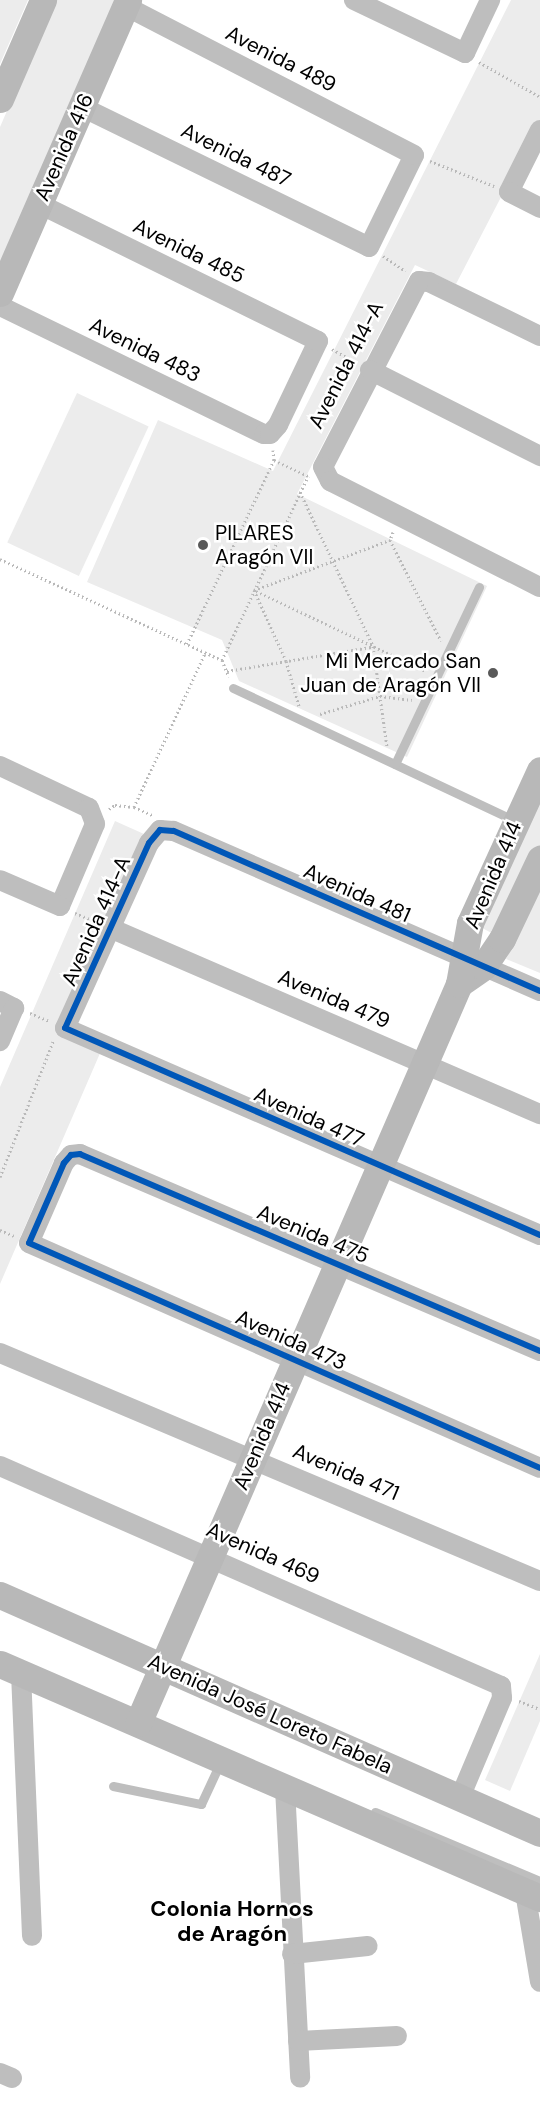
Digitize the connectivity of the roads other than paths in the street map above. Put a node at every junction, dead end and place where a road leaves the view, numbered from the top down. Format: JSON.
{"nodes":[{"id":1,"x":43,"y":0,"type":"edge"},
{"id":2,"x":354,"y":0,"type":"edge"},
{"id":3,"x":490,"y":0,"type":"edge"},
{"id":4,"x":127,"y":3,"type":"edge"},
{"id":5,"x":0,"y":99,"type":"edge"},
{"id":6,"x":82,"y":107,"type":"junction"},
{"id":7,"x":540,"y":130,"type":"edge"},
{"id":8,"x":39,"y":204,"type":"junction"},
{"id":9,"x":540,"y":208,"type":"edge"},
{"id":10,"x":369,"y":247,"type":"joint"},
{"id":11,"x":0,"y":293,"type":"edge"},
{"id":12,"x":0,"y":306,"type":"edge"},
{"id":13,"x":540,"y":336,"type":"edge"},
{"id":14,"x":318,"y":341,"type":"joint"},
{"id":15,"x":370,"y":370,"type":"junction"},
{"id":16,"x":270,"y":434,"type":"joint"},
{"id":17,"x":540,"y":456,"type":"edge"},
{"id":18,"x":479,"y":587,"type":"dead end"},
{"id":19,"x":540,"y":587,"type":"edge"},
{"id":20,"x":233,"y":688,"type":"road end"},
{"id":21,"x":392,"y":762,"type":"junction"},
{"id":22,"x":0,"y":766,"type":"edge"},
{"id":23,"x":540,"y":770,"type":"edge"},
{"id":24,"x":516,"y":821,"type":"junction"},
{"id":25,"x":160,"y":830,"type":"joint"},
{"id":26,"x":540,"y":859,"type":"edge"},
{"id":27,"x":0,"y":880,"type":"edge"},
{"id":28,"x":110,"y":928,"type":"junction"},
{"id":29,"x":472,"y":962,"type":"junction"},
{"id":30,"x":540,"y":991,"type":"edge"},
{"id":31,"x":7,"y":1004,"type":"edge"},
{"id":32,"x":63,"y":1026,"type":"joint"},
{"id":33,"x":0,"y":1041,"type":"edge"},
{"id":34,"x":423,"y":1064,"type":"junction"},
{"id":35,"x":540,"y":1114,"type":"edge"},
{"id":36,"x":379,"y":1165,"type":"junction"},
{"id":37,"x":540,"y":1235,"type":"edge"},
{"id":38,"x":29,"y":1243,"type":"joint"},
{"id":39,"x":337,"y":1262,"type":"junction"},
{"id":40,"x":540,"y":1351,"type":"edge"},
{"id":41,"x":0,"y":1353,"type":"edge"},
{"id":42,"x":295,"y":1359,"type":"junction"},
{"id":43,"x":252,"y":1457,"type":"junction"},
{"id":44,"x":0,"y":1466,"type":"edge"},
{"id":45,"x":540,"y":1468,"type":"edge"},
{"id":46,"x":210,"y":1556,"type":"junction"},
{"id":47,"x":540,"y":1581,"type":"edge"},
{"id":48,"x":0,"y":1595,"type":"edge"},
{"id":49,"x":0,"y":1652,"type":"edge"},
{"id":50,"x":162,"y":1666,"type":"junction"},
{"id":51,"x":11,"y":1668,"type":"edge"},
{"id":52,"x":138,"y":1723,"type":"junction"},
{"id":53,"x":230,"y":1757,"type":"junction"},
{"id":54,"x":113,"y":1786,"type":"dead end"},
{"id":55,"x":285,"y":1788,"type":"junction"},
{"id":56,"x":459,"y":1800,"type":"junction"},
{"id":57,"x":367,"y":1809,"type":"dead end"},
{"id":58,"x":540,"y":1833,"type":"edge"},
{"id":59,"x":535,"y":1890,"type":"edge"},
{"id":60,"x":32,"y":1936,"type":"dead end"},
{"id":61,"x":368,"y":1946,"type":"dead end"},
{"id":62,"x":292,"y":1954,"type":"junction"},
{"id":63,"x":540,"y":1982,"type":"edge"},
{"id":64,"x":397,"y":2036,"type":"dead end"},
{"id":65,"x":298,"y":2041,"type":"junction"},
{"id":66,"x":300,"y":2078,"type":"dead end"}],
"edges":[{"from":1,"to":5,"type":"street"},
{"from":2,"to":3,"type":"street"},
{"from":4,"to":6,"type":"street","name":"Avenida 416"},
{"from":4,"to":10,"type":"street","name":"Avenida 489"},
{"from":6,"to":8,"type":"street","name":"Avenida 416"},
{"from":6,"to":10,"type":"street","name":"Avenida 487"},
{"from":7,"to":9,"type":"street"},
{"from":8,"to":11,"type":"street","name":"Avenida 416"},
{"from":8,"to":14,"type":"street","name":"Avenida 485"},
{"from":12,"to":16,"type":"street","name":"Avenida 483"},
{"from":13,"to":15,"type":"street","name":"Avenida 414-A"},
{"from":14,"to":16,"type":"street","name":"Avenida 414-A"},
{"from":15,"to":17,"type":"street"},
{"from":15,"to":19,"type":"street","name":"Avenida 414-A"},
{"from":18,"to":21,"type":"lane"},
{"from":20,"to":21,"type":"lane"},
{"from":21,"to":24,"type":"lane"},
{"from":22,"to":27,"type":"street","name":"Avenida 414-A"},
{"from":23,"to":24,"type":"street","name":"Avenida 414"},
{"from":24,"to":29,"type":"street","name":"Avenida 414"},
{"from":25,"to":28,"type":"street","name":"Avenida 414-A"},
{"from":25,"to":29,"type":"street","name":"Avenida 481"},
{"from":26,"to":29,"type":"street","name":"Avenida 414"},
{"from":28,"to":32,"type":"street","name":"Avenida 414-A"},
{"from":28,"to":34,"type":"street","name":"Avenida 479"},
{"from":29,"to":30,"type":"street","name":"Avenida 481"},
{"from":29,"to":34,"type":"street","name":"Avenida 414"},
{"from":31,"to":33,"type":"street"},
{"from":32,"to":36,"type":"street","name":"Avenida 477"},
{"from":34,"to":35,"type":"street","name":"Avenida 479"},
{"from":34,"to":36,"type":"street","name":"Avenida 414"},
{"from":36,"to":37,"type":"street","name":"Avenida 477"},
{"from":36,"to":39,"type":"street","name":"Avenida 414"},
{"from":38,"to":39,"type":"street","name":"Avenida 475"},
{"from":38,"to":42,"type":"street","name":"Avenida 473"},
{"from":39,"to":40,"type":"street","name":"Avenida 475"},
{"from":39,"to":42,"type":"street","name":"Avenida 414"},
{"from":41,"to":43,"type":"street","name":"Avenida 471"},
{"from":42,"to":43,"type":"street","name":"Avenida 414"},
{"from":42,"to":45,"type":"street","name":"Avenida 473"},
{"from":43,"to":46,"type":"street","name":"Avenida 414"},
{"from":43,"to":47,"type":"street","name":"Avenida 471"},
{"from":44,"to":46,"type":"street","name":"Avenida 469"},
{"from":46,"to":50,"type":"street","name":"Avenida 414"},
{"from":46,"to":56,"type":"street","name":"Avenida 469"},
{"from":48,"to":50,"type":"street","name":"Avenida José Loreto Fabela"},
{"from":49,"to":51,"type":"lane"},
{"from":50,"to":52,"type":"street","name":"Avenida 414"},
{"from":50,"to":56,"type":"street","name":"Avenida José Loreto Fabela"},
{"from":51,"to":52,"type":"street"},
{"from":51,"to":60,"type":"street"},
{"from":52,"to":53,"type":"street"},
{"from":53,"to":54,"type":"lane"},
{"from":53,"to":55,"type":"street"},
{"from":55,"to":59,"type":"street"},
{"from":55,"to":62,"type":"street"},
{"from":56,"to":58,"type":"street","name":"Avenida José Loreto Fabela"},
{"from":57,"to":59,"type":"lane"},
{"from":59,"to":63,"type":"street"},
{"from":61,"to":62,"type":"street"},
{"from":62,"to":65,"type":"street"},
{"from":64,"to":65,"type":"street"},
{"from":65,"to":66,"type":"street"}]}
